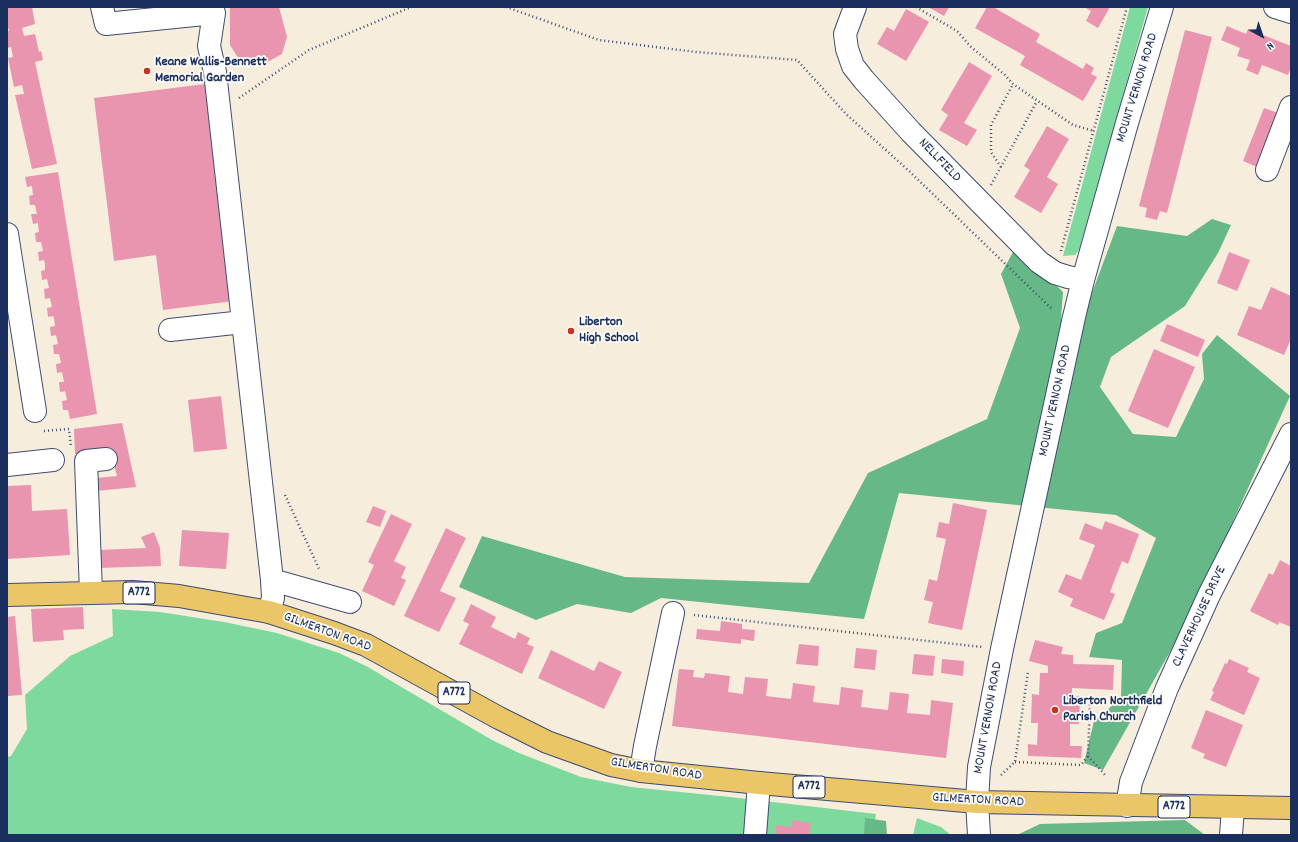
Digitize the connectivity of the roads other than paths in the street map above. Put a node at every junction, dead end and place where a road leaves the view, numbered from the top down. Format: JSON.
{"nodes":[{"id":1,"x":102,"y":7,"type":"edge"},
{"id":2,"x":855,"y":7,"type":"edge"},
{"id":3,"x":1162,"y":7,"type":"edge"},
{"id":4,"x":1275,"y":7,"type":"edge"},
{"id":5,"x":1291,"y":12,"type":"edge"},
{"id":6,"x":1291,"y":107,"type":"edge"},
{"id":7,"x":1267,"y":170,"type":"dead end"},
{"id":8,"x":7,"y":234,"type":"edge"},
{"id":9,"x":1083,"y":280,"type":"junction"},
{"id":10,"x":243,"y":322,"type":"junction"},
{"id":11,"x":170,"y":330,"type":"dead end"},
{"id":12,"x":16,"y":347,"type":"edge"},
{"id":13,"x":35,"y":411,"type":"dead end"},
{"id":14,"x":1291,"y":434,"type":"edge"},
{"id":15,"x":106,"y":459,"type":"dead end"},
{"id":16,"x":54,"y":460,"type":"dead end"},
{"id":17,"x":7,"y":465,"type":"edge"},
{"id":18,"x":272,"y":580,"type":"junction"},
{"id":19,"x":90,"y":592,"type":"junction"},
{"id":20,"x":7,"y":595,"type":"edge"},
{"id":21,"x":341,"y":600,"type":"road end"},
{"id":22,"x":269,"y":612,"type":"junction"},
{"id":23,"x":673,"y":613,"type":"road end"},
{"id":24,"x":641,"y":771,"type":"junction"},
{"id":25,"x":759,"y":783,"type":"junction"},
{"id":26,"x":977,"y":802,"type":"junction"},
{"id":27,"x":1127,"y":806,"type":"junction"},
{"id":28,"x":1233,"y":808,"type":"junction"},
{"id":29,"x":1291,"y":808,"type":"edge"},
{"id":30,"x":755,"y":835,"type":"edge"},
{"id":31,"x":978,"y":835,"type":"edge"},
{"id":32,"x":1231,"y":835,"type":"edge"}],
"edges":[{"from":1,"to":10,"type":"street"},
{"from":2,"to":9,"type":"street","name":"NELLFIELD"},
{"from":3,"to":9,"type":"street","name":"MOUNT VERNON ROAD"},
{"from":4,"to":5,"type":"street"},
{"from":6,"to":7,"type":"street"},
{"from":8,"to":12,"type":"street"},
{"from":9,"to":26,"type":"street","name":"MOUNT VERNON ROAD"},
{"from":10,"to":11,"type":"street"},
{"from":10,"to":18,"type":"street"},
{"from":12,"to":13,"type":"street"},
{"from":14,"to":27,"type":"street","name":"CLAVERHOUSE DRIVE"},
{"from":15,"to":19,"type":"street"},
{"from":16,"to":17,"type":"street"},
{"from":18,"to":21,"type":"street"},
{"from":18,"to":22,"type":"street"},
{"from":19,"to":20,"type":"main road","name":"GILMERTON ROAD","number":"A772"},
{"from":19,"to":22,"type":"main road","name":"GILMERTON ROAD","number":"A772"},
{"from":22,"to":24,"type":"main road","name":"GILMERTON ROAD","number":"A772"},
{"from":23,"to":24,"type":"street"},
{"from":24,"to":25,"type":"main road","name":"GILMERTON ROAD","number":"A772"},
{"from":25,"to":26,"type":"main road","name":"GILMERTON ROAD","number":"A772"},
{"from":25,"to":30,"type":"street"},
{"from":26,"to":27,"type":"main road","name":"GILMERTON ROAD","number":"A772"},
{"from":26,"to":31,"type":"street","name":"MOUNT VERNON ROAD"},
{"from":27,"to":28,"type":"main road","name":"GILMERTON ROAD","number":"A772"},
{"from":28,"to":29,"type":"main road","name":"GILMERTON ROAD","number":"A772"},
{"from":28,"to":32,"type":"street"}]}
